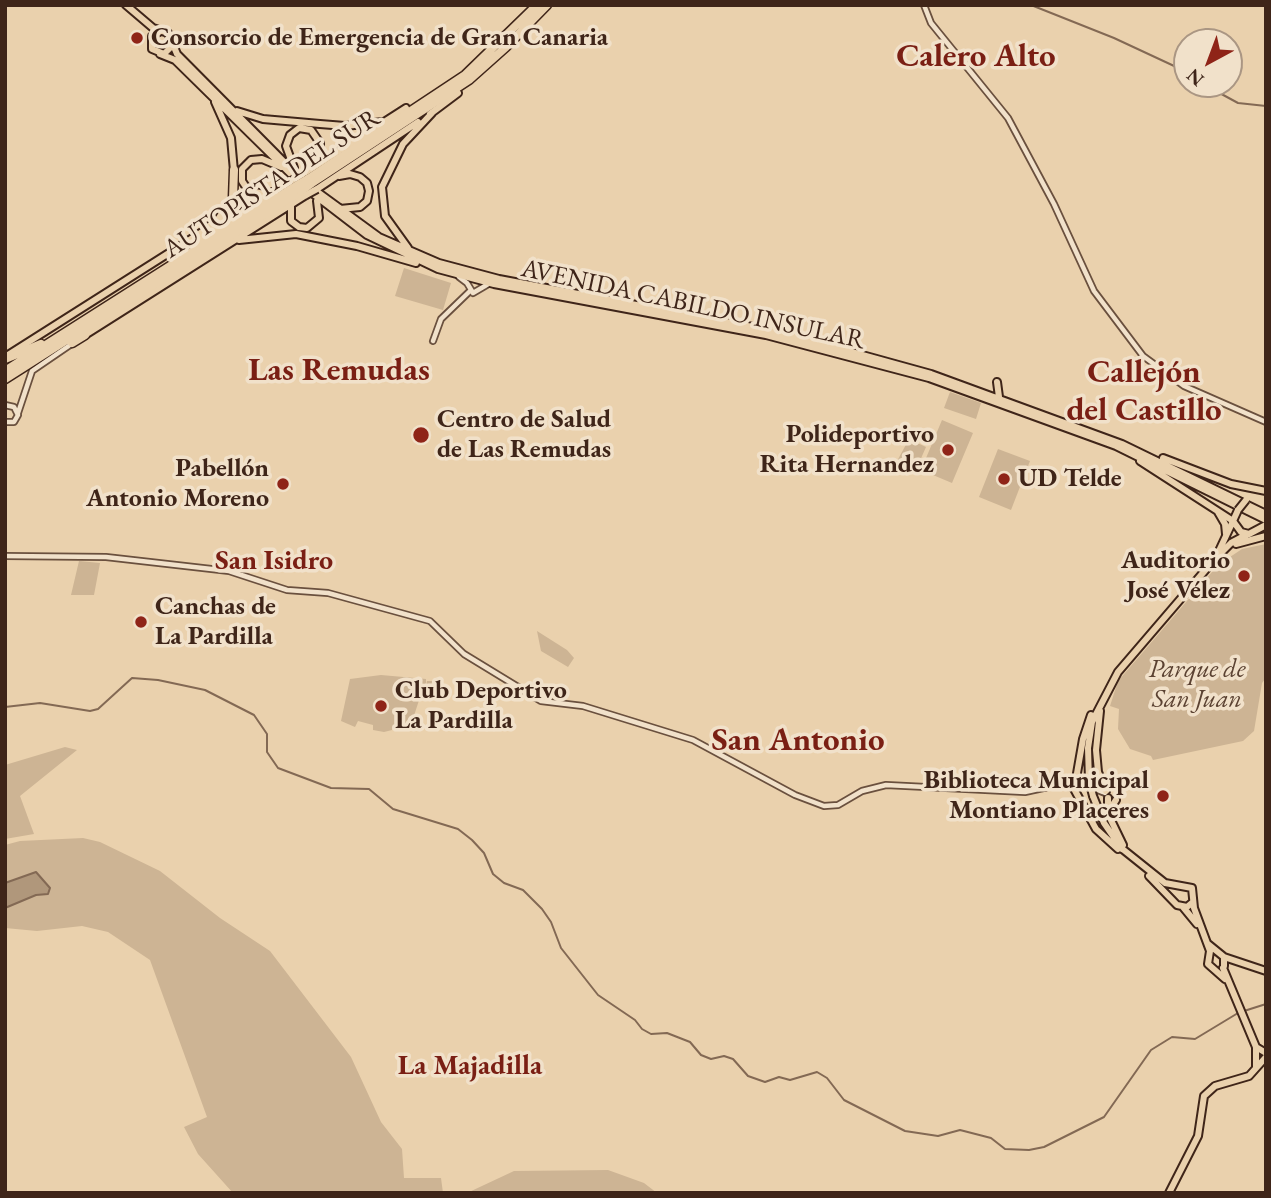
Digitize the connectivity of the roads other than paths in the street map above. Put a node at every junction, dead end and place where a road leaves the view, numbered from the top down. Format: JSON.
{"nodes":[{"id":1,"x":125,"y":5,"type":"edge"},
{"id":2,"x":537,"y":5,"type":"edge"},
{"id":3,"x":547,"y":5,"type":"edge"},
{"id":4,"x":924,"y":5,"type":"edge"},
{"id":5,"x":144,"y":20,"type":"junction"},
{"id":6,"x":162,"y":31,"type":"junction"},
{"id":7,"x":152,"y":36,"type":"junction"},
{"id":8,"x":173,"y":45,"type":"junction"},
{"id":9,"x":506,"y":47,"type":"junction"},
{"id":10,"x":160,"y":54,"type":"junction"},
{"id":11,"x":208,"y":92,"type":"junction"},
{"id":12,"x":458,"y":93,"type":"joint"},
{"id":13,"x":406,"y":108,"type":"dead end"},
{"id":14,"x":233,"y":110,"type":"junction"},
{"id":15,"x":432,"y":113,"type":"junction"},
{"id":16,"x":383,"y":122,"type":"junction"},
{"id":17,"x":285,"y":169,"type":"junction"},
{"id":18,"x":234,"y":170,"type":"junction"},
{"id":19,"x":334,"y":177,"type":"junction"},
{"id":20,"x":305,"y":184,"type":"junction"},
{"id":21,"x":274,"y":192,"type":"junction"},
{"id":22,"x":291,"y":205,"type":"junction"},
{"id":23,"x":337,"y":208,"type":"junction"},
{"id":24,"x":233,"y":241,"type":"junction"},
{"id":25,"x":187,"y":251,"type":"junction"},
{"id":26,"x":423,"y":257,"type":"junction"},
{"id":27,"x":427,"y":265,"type":"junction"},
{"id":28,"x":455,"y":274,"type":"junction"},
{"id":29,"x":490,"y":283,"type":"junction"},
{"id":30,"x":470,"y":289,"type":"junction"},
{"id":31,"x":121,"y":297,"type":"junction"},
{"id":32,"x":85,"y":335,"type":"junction"},
{"id":33,"x":60,"y":336,"type":"junction"},
{"id":34,"x":433,"y":341,"type":"dead end"},
{"id":35,"x":5,"y":358,"type":"edge"},
{"id":36,"x":5,"y":371,"type":"edge"},
{"id":37,"x":5,"y":380,"type":"edge"},
{"id":38,"x":997,"y":382,"type":"dead end"},
{"id":39,"x":990,"y":389,"type":"dead end"},
{"id":40,"x":999,"y":397,"type":"junction"},
{"id":41,"x":5,"y":405,"type":"edge"},
{"id":42,"x":18,"y":413,"type":"junction"},
{"id":43,"x":5,"y":422,"type":"edge"},
{"id":44,"x":1266,"y":422,"type":"edge"},
{"id":45,"x":1119,"y":445,"type":"junction"},
{"id":46,"x":1265,"y":490,"type":"edge"},
{"id":47,"x":1215,"y":507,"type":"junction"},
{"id":48,"x":1266,"y":514,"type":"edge"},
{"id":49,"x":1233,"y":521,"type":"junction"},
{"id":50,"x":1266,"y":522,"type":"edge"},
{"id":51,"x":1248,"y":534,"type":"junction"},
{"id":52,"x":1266,"y":536,"type":"edge"},
{"id":53,"x":1225,"y":538,"type":"junction"},
{"id":54,"x":1219,"y":554,"type":"junction"},
{"id":55,"x":5,"y":556,"type":"edge"},
{"id":56,"x":1213,"y":561,"type":"junction"},
{"id":57,"x":1107,"y":689,"type":"junction"},
{"id":58,"x":1075,"y":783,"type":"junction"},
{"id":59,"x":1106,"y":794,"type":"junction"},
{"id":60,"x":1116,"y":800,"type":"dead end"},
{"id":61,"x":1108,"y":814,"type":"junction"},
{"id":62,"x":1120,"y":848,"type":"junction"},
{"id":63,"x":1126,"y":854,"type":"junction"},
{"id":64,"x":1135,"y":860,"type":"junction"},
{"id":65,"x":1178,"y":886,"type":"junction"},
{"id":66,"x":1173,"y":900,"type":"junction"},
{"id":67,"x":1193,"y":902,"type":"junction"},
{"id":68,"x":1183,"y":907,"type":"junction"},
{"id":69,"x":1203,"y":931,"type":"junction"},
{"id":70,"x":1208,"y":944,"type":"junction"},
{"id":71,"x":1222,"y":955,"type":"junction"},
{"id":72,"x":1210,"y":956,"type":"junction"},
{"id":73,"x":1239,"y":960,"type":"junction"},
{"id":74,"x":1221,"y":968,"type":"junction"},
{"id":75,"x":1266,"y":971,"type":"edge"},
{"id":76,"x":1262,"y":1055,"type":"edge"},
{"id":77,"x":1169,"y":1193,"type":"edge"}],
"edges":[{"from":1,"to":5,"type":"main road"},
{"from":2,"to":20,"type":"highway","name":"AUTOPISTA DEL SUR"},
{"from":3,"to":9,"type":"highway","name":"AUTOPISTA DEL SUR"},
{"from":4,"to":44,"type":"street"},
{"from":5,"to":6,"type":"main road"},
{"from":5,"to":7,"type":"main road"},
{"from":6,"to":7,"type":"main road"},
{"from":6,"to":8,"type":"main road"},
{"from":7,"to":10,"type":"main road"},
{"from":8,"to":10,"type":"main road"},
{"from":8,"to":14,"type":"main road","name":"AVENIDA CABILDO INSULAR"},
{"from":9,"to":12,"type":"highway"},
{"from":9,"to":20,"type":"highway","name":"AUTOPISTA DEL SUR"},
{"from":10,"to":11,"type":"main road","name":"AVENIDA CABILDO INSULAR"},
{"from":11,"to":17,"type":"main road","name":"AVENIDA CABILDO INSULAR"},
{"from":11,"to":18,"type":"main road"},
{"from":12,"to":15,"type":"main road"},
{"from":13,"to":16,"type":"main road"},
{"from":14,"to":16,"type":"main road"},
{"from":14,"to":20,"type":"main road","name":"AVENIDA CABILDO INSULAR"},
{"from":15,"to":19,"type":"main road"},
{"from":15,"to":26,"type":"main road"},
{"from":16,"to":20,"type":"main road"},
{"from":17,"to":20,"type":"main road","name":"AVENIDA CABILDO INSULAR"},
{"from":17,"to":21,"type":"main road"},
{"from":18,"to":25,"type":"highway"},
{"from":18,"to":35,"type":"main road"},
{"from":19,"to":20,"type":"main road"},
{"from":19,"to":23,"type":"main road"},
{"from":20,"to":20,"type":"main road"},
{"from":20,"to":21,"type":"main road"},
{"from":20,"to":22,"type":"main road"},
{"from":20,"to":22,"type":"main road"},
{"from":20,"to":23,"type":"main road","name":"AVENIDA CABILDO INSULAR"},
{"from":20,"to":27,"type":"main road","name":"AVENIDA CABILDO INSULAR"},
{"from":20,"to":31,"type":"highway","name":"AUTOPISTA DEL SUR"},
{"from":20,"to":37,"type":"highway","name":"AUTOPISTA DEL SUR"},
{"from":21,"to":25,"type":"highway"},
{"from":22,"to":24,"type":"main road"},
{"from":23,"to":26,"type":"main road","name":"AVENIDA CABILDO INSULAR"},
{"from":24,"to":27,"type":"main road"},
{"from":24,"to":32,"type":"main road"},
{"from":25,"to":31,"type":"highway"},
{"from":26,"to":40,"type":"main road","name":"AVENIDA CABILDO INSULAR"},
{"from":27,"to":28,"type":"main road","name":"AVENIDA CABILDO INSULAR"},
{"from":28,"to":29,"type":"main road","name":"AVENIDA CABILDO INSULAR"},
{"from":28,"to":30,"type":"street"},
{"from":29,"to":30,"type":"street"},
{"from":29,"to":45,"type":"main road","name":"AVENIDA CABILDO INSULAR"},
{"from":30,"to":34,"type":"street"},
{"from":31,"to":33,"type":"highway","name":"AUTOPISTA DEL SUR"},
{"from":32,"to":37,"type":"highway"},
{"from":32,"to":42,"type":"street"},
{"from":33,"to":35,"type":"highway"},
{"from":33,"to":36,"type":"highway","name":"AUTOPISTA DEL SUR"},
{"from":38,"to":40,"type":"main road"},
{"from":39,"to":40,"type":"main road"},
{"from":40,"to":45,"type":"main road","name":"AVENIDA CABILDO INSULAR"},
{"from":41,"to":42,"type":"street"},
{"from":42,"to":43,"type":"street"},
{"from":45,"to":46,"type":"main road"},
{"from":45,"to":47,"type":"main road"},
{"from":45,"to":48,"type":"main road","name":"AVENIDA CABILDO INSULAR"},
{"from":45,"to":50,"type":"main road","name":"AVENIDA CABILDO INSULAR"},
{"from":46,"to":49,"type":"main road","bridge":true},
{"from":47,"to":49,"type":"main road"},
{"from":47,"to":53,"type":"main road"},
{"from":49,"to":51,"type":"main road"},
{"from":49,"to":53,"type":"main road"},
{"from":50,"to":51,"type":"main road"},
{"from":51,"to":52,"type":"main road"},
{"from":51,"to":54,"type":"main road"},
{"from":52,"to":54,"type":"main road"},
{"from":53,"to":56,"type":"main road"},
{"from":54,"to":56,"type":"main road"},
{"from":55,"to":58,"type":"street"},
{"from":56,"to":57,"type":"main road"},
{"from":57,"to":58,"type":"main road"},
{"from":57,"to":59,"type":"main road"},
{"from":57,"to":62,"type":"main road","bridge":true},
{"from":58,"to":59,"type":"street"},
{"from":58,"to":63,"type":"main road"},
{"from":59,"to":61,"type":"main road"},
{"from":60,"to":61,"type":"main road"},
{"from":61,"to":64,"type":"main road"},
{"from":62,"to":63,"type":"main road"},
{"from":62,"to":64,"type":"main road"},
{"from":63,"to":66,"type":"main road"},
{"from":64,"to":65,"type":"main road"},
{"from":65,"to":66,"type":"main road"},
{"from":65,"to":67,"type":"main road"},
{"from":66,"to":68,"type":"main road"},
{"from":67,"to":68,"type":"main road"},
{"from":67,"to":69,"type":"main road"},
{"from":68,"to":69,"type":"main road"},
{"from":69,"to":70,"type":"main road"},
{"from":70,"to":71,"type":"main road"},
{"from":70,"to":72,"type":"main road"},
{"from":71,"to":72,"type":"main road"},
{"from":71,"to":73,"type":"main road"},
{"from":71,"to":74,"type":"main road"},
{"from":72,"to":74,"type":"main road"},
{"from":73,"to":74,"type":"main road"},
{"from":73,"to":75,"type":"main road"},
{"from":74,"to":76,"type":"main road"},
{"from":76,"to":77,"type":"main road"}]}
